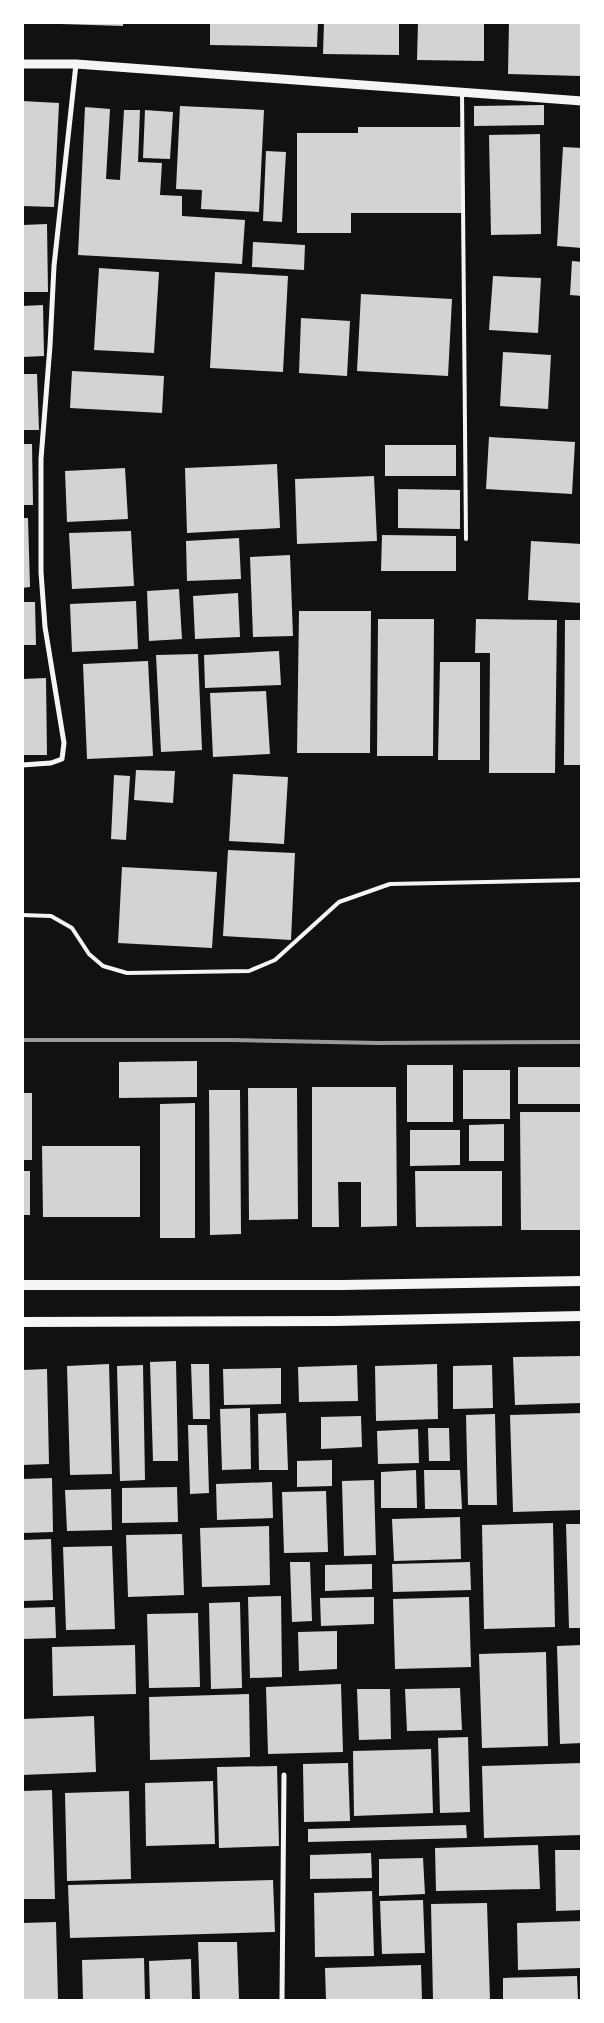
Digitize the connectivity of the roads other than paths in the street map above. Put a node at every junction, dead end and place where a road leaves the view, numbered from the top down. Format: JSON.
{"nodes":[{"id":1,"x":22,"y":64,"type":"edge"},
{"id":2,"x":76,"y":64,"type":"junction"},
{"id":3,"x":462,"y":92,"type":"junction"},
{"id":4,"x":582,"y":101,"type":"edge"},
{"id":5,"x":466,"y":539,"type":"dead end"},
{"id":6,"x":22,"y":765,"type":"edge"},
{"id":7,"x":582,"y":880,"type":"edge"},
{"id":8,"x":22,"y":915,"type":"edge"},
{"id":9,"x":582,"y":1280,"type":"edge"},
{"id":10,"x":22,"y":1285,"type":"edge"},
{"id":11,"x":582,"y":1316,"type":"edge"},
{"id":12,"x":22,"y":1322,"type":"edge"},
{"id":13,"x":284,"y":1775,"type":"dead end"},
{"id":14,"x":282,"y":2000,"type":"edge"}],
"edges":[{"from":1,"to":2,"type":"street"},
{"from":2,"to":3,"type":"street"},
{"from":2,"to":6,"type":"street"},
{"from":3,"to":4,"type":"street"},
{"from":3,"to":5,"type":"lane"},
{"from":7,"to":8,"type":"lane"},
{"from":9,"to":10,"type":"main road"},
{"from":11,"to":12,"type":"main road"},
{"from":13,"to":14,"type":"street"}]}
